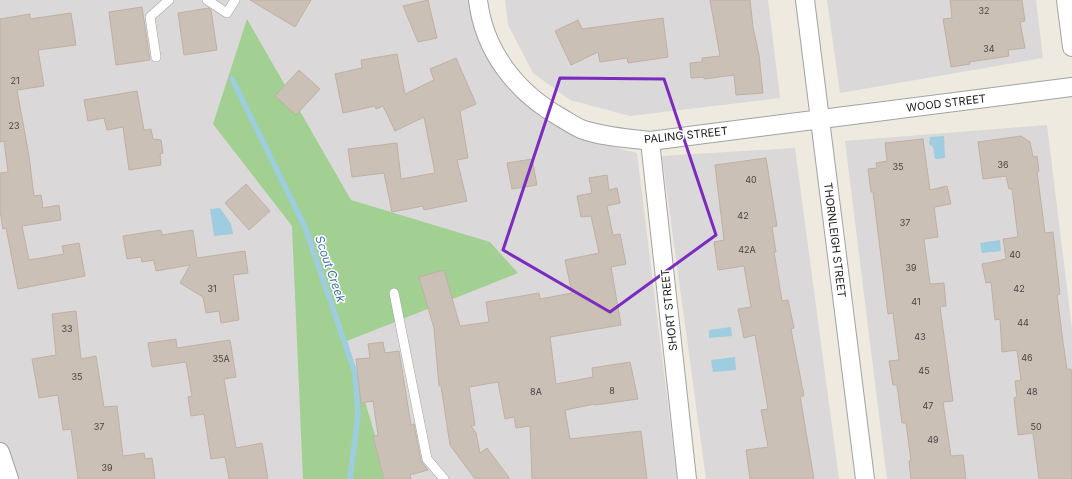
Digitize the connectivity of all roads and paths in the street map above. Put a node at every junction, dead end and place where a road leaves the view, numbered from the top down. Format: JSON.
{"nodes":[{"id":1,"x":169,"y":0,"type":"edge"},
{"id":2,"x":207,"y":0,"type":"edge"},
{"id":3,"x":235,"y":0,"type":"edge"},
{"id":4,"x":478,"y":0,"type":"edge"},
{"id":5,"x":805,"y":0,"type":"edge"},
{"id":6,"x":1066,"y":0,"type":"edge"},
{"id":7,"x":1072,"y":47,"type":"edge"},
{"id":8,"x":156,"y":57,"type":"dead end"},
{"id":9,"x":1072,"y":87,"type":"edge"},
{"id":10,"x":820,"y":119,"type":"junction"},
{"id":11,"x":650,"y":141,"type":"junction"},
{"id":12,"x":394,"y":293,"type":"dead end"},
{"id":13,"x":0,"y":452,"type":"edge"},
{"id":14,"x":9,"y":479,"type":"edge"},
{"id":15,"x":444,"y":479,"type":"edge"},
{"id":16,"x":687,"y":479,"type":"edge"},
{"id":17,"x":865,"y":479,"type":"edge"}],
"edges":[{"from":1,"to":8,"type":"lane"},
{"from":2,"to":3,"type":"lane"},
{"from":4,"to":11,"type":"street","name":"PALING STREET"},
{"from":5,"to":10,"type":"street","name":"THORNLEIGH STREET"},
{"from":6,"to":7,"type":"street"},
{"from":9,"to":10,"type":"street","name":"WOOD STREET"},
{"from":10,"to":11,"type":"street","name":"PALING STREET"},
{"from":10,"to":17,"type":"street","name":"THORNLEIGH STREET"},
{"from":11,"to":16,"type":"street","name":"SHORT STREET"},
{"from":12,"to":15,"type":"lane"},
{"from":13,"to":14,"type":"street"}]}
